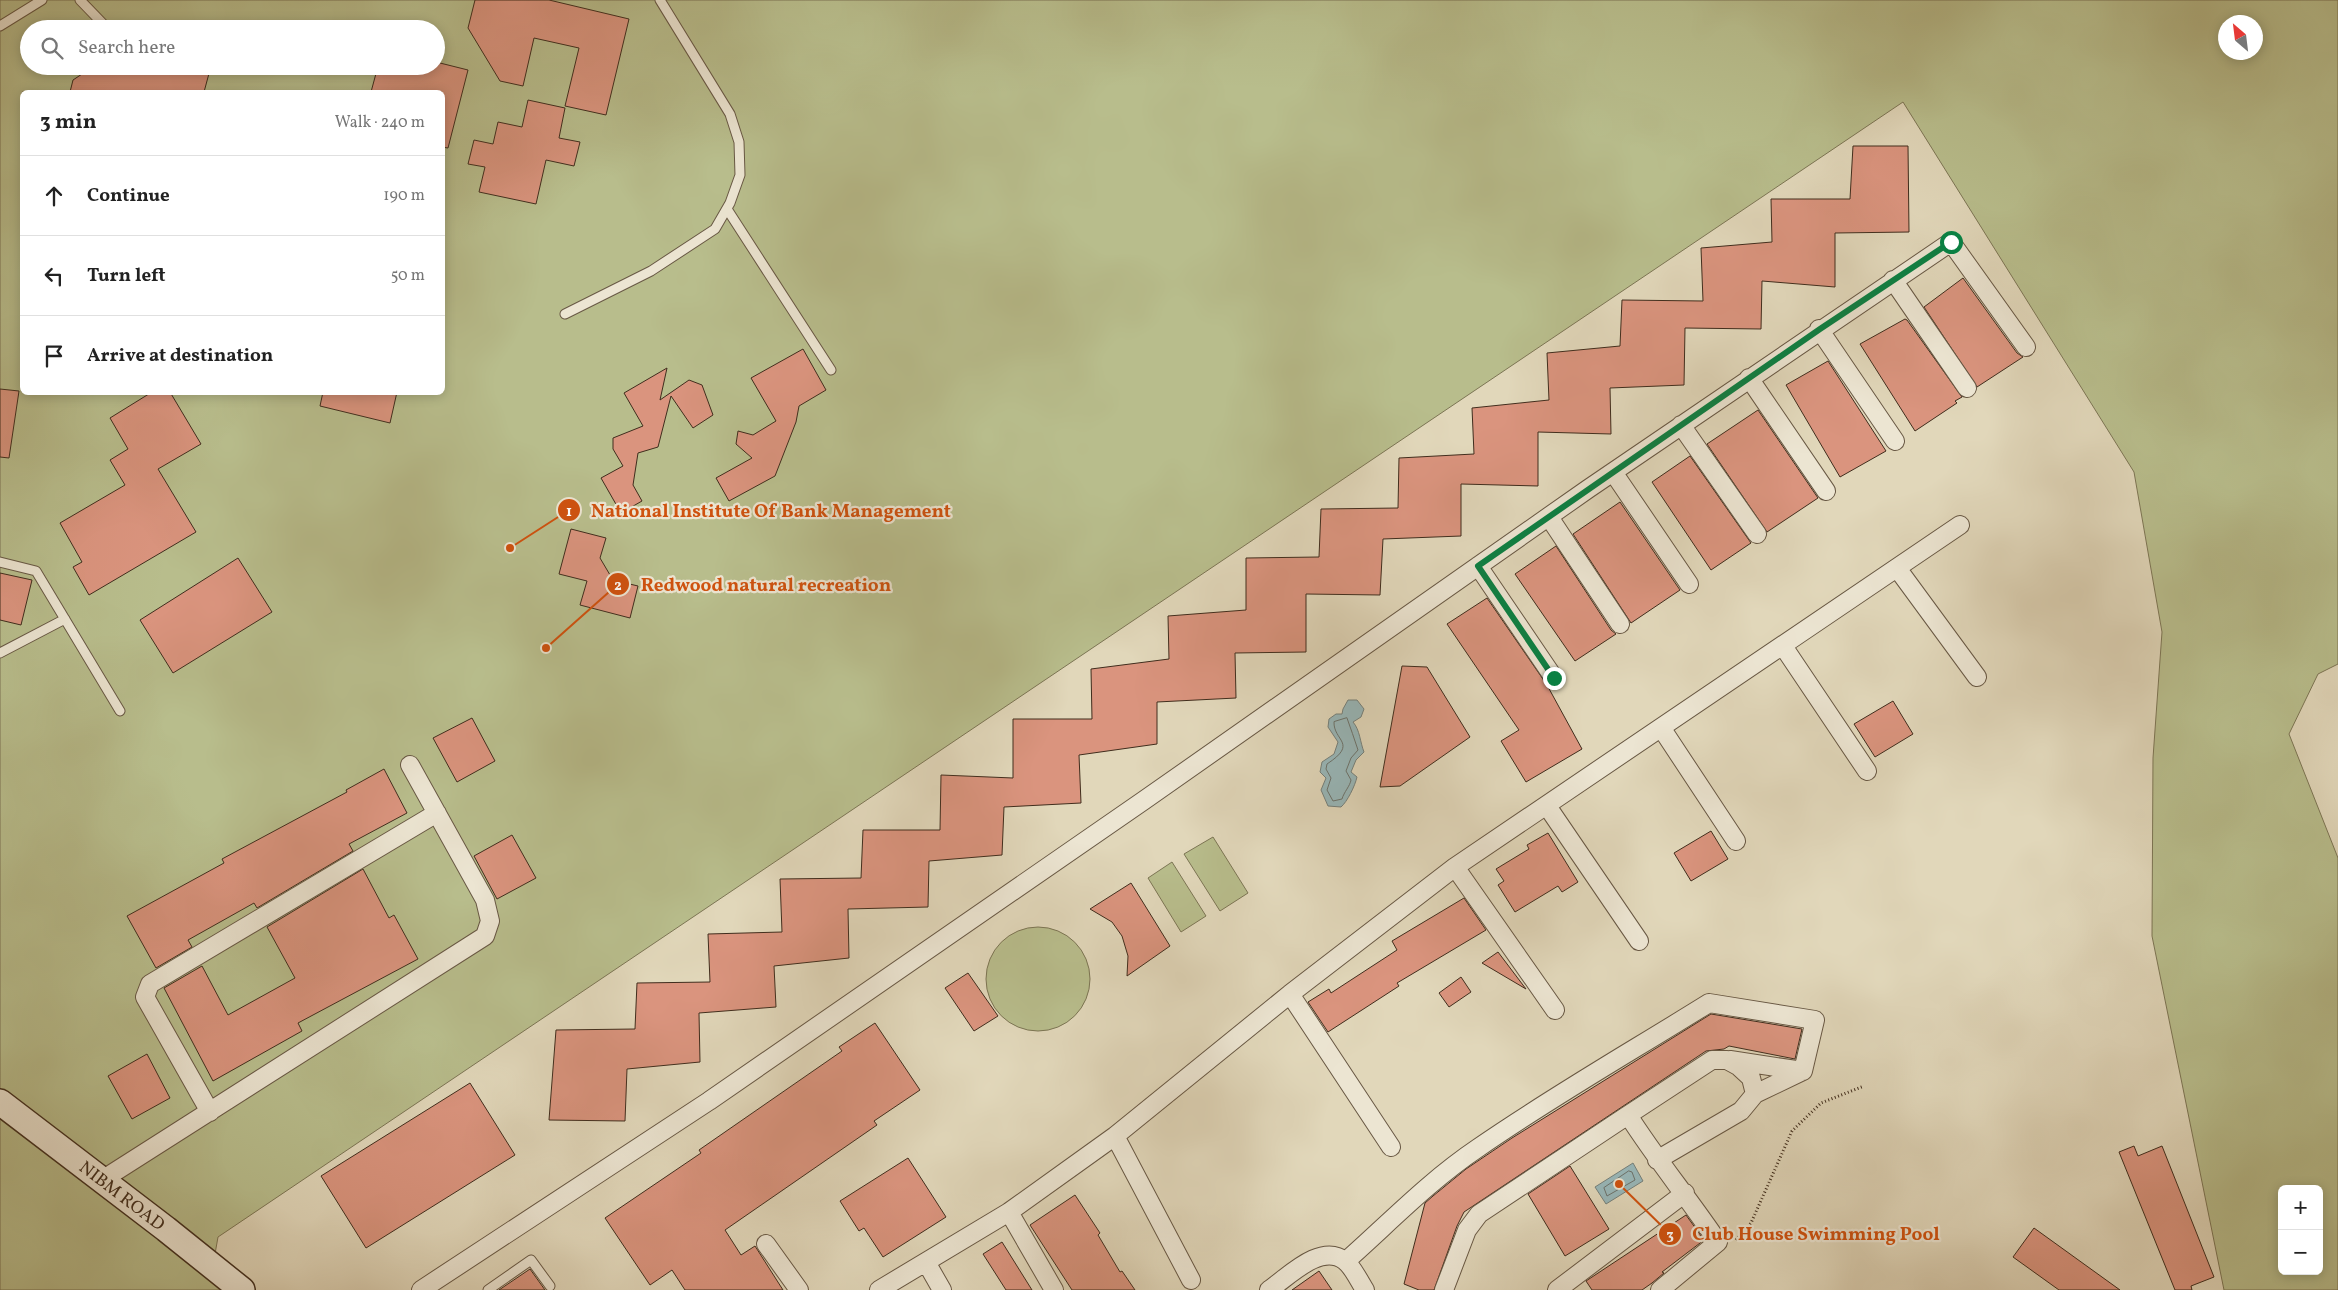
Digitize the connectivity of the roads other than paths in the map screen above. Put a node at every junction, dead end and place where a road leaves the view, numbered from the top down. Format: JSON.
{"nodes":[{"id":1,"x":42,"y":0,"type":"edge"},
{"id":2,"x":80,"y":0,"type":"edge"},
{"id":3,"x":660,"y":0,"type":"edge"},
{"id":4,"x":99,"y":20,"type":"edge"},
{"id":5,"x":0,"y":26,"type":"edge"},
{"id":6,"x":727,"y":209,"type":"junction"},
{"id":7,"x":1893,"y":280,"type":"junction"},
{"id":8,"x":565,"y":314,"type":"dead end"},
{"id":9,"x":1820,"y":329,"type":"junction"},
{"id":10,"x":2026,"y":347,"type":"dead end"},
{"id":11,"x":831,"y":370,"type":"dead end"},
{"id":12,"x":1749,"y":378,"type":"junction"},
{"id":13,"x":1967,"y":388,"type":"dead end"},
{"id":14,"x":1682,"y":424,"type":"junction"},
{"id":15,"x":1895,"y":441,"type":"dead end"},
{"id":16,"x":1613,"y":472,"type":"junction"},
{"id":17,"x":1826,"y":491,"type":"dead end"},
{"id":18,"x":1549,"y":516,"type":"junction"},
{"id":19,"x":1960,"y":525,"type":"dead end"},
{"id":20,"x":1757,"y":534,"type":"dead end"},
{"id":21,"x":0,"y":562,"type":"edge"},
{"id":22,"x":1478,"y":566,"type":"junction"},
{"id":23,"x":1897,"y":568,"type":"junction"},
{"id":24,"x":1689,"y":584,"type":"dead end"},
{"id":25,"x":65,"y":619,"type":"junction"},
{"id":26,"x":1620,"y":624,"type":"dead end"},
{"id":27,"x":1783,"y":646,"type":"junction"},
{"id":28,"x":0,"y":652,"type":"edge"},
{"id":29,"x":1977,"y":677,"type":"dead end"},
{"id":30,"x":1554,"y":678,"type":"dead end"},
{"id":31,"x":120,"y":711,"type":"dead end"},
{"id":32,"x":1662,"y":729,"type":"junction"},
{"id":33,"x":410,"y":765,"type":"dead end"},
{"id":34,"x":1867,"y":772,"type":"dead end"},
{"id":35,"x":1547,"y":806,"type":"junction"},
{"id":36,"x":436,"y":813,"type":"junction"},
{"id":37,"x":1736,"y":841,"type":"dead end"},
{"id":38,"x":1455,"y":868,"type":"junction"},
{"id":39,"x":1639,"y":941,"type":"dead end"},
{"id":40,"x":1290,"y":994,"type":"junction"},
{"id":41,"x":1555,"y":1010,"type":"dead end"},
{"id":42,"x":1728,"y":1061,"type":"junction"},
{"id":43,"x":1803,"y":1071,"type":"junction"},
{"id":44,"x":1755,"y":1094,"type":"junction"},
{"id":45,"x":0,"y":1102,"type":"edge"},
{"id":46,"x":210,"y":1112,"type":"junction"},
{"id":47,"x":1628,"y":1115,"type":"junction"},
{"id":48,"x":1114,"y":1136,"type":"junction"},
{"id":49,"x":1391,"y":1147,"type":"dead end"},
{"id":50,"x":1656,"y":1160,"type":"junction"},
{"id":51,"x":102,"y":1180,"type":"junction"},
{"id":52,"x":1685,"y":1193,"type":"junction"},
{"id":53,"x":1009,"y":1212,"type":"junction"},
{"id":54,"x":766,"y":1244,"type":"dead end"},
{"id":55,"x":926,"y":1262,"type":"junction"},
{"id":56,"x":1346,"y":1262,"type":"junction"},
{"id":57,"x":1191,"y":1280,"type":"dead end"},
{"id":58,"x":550,"y":1286,"type":"dead end"},
{"id":59,"x":242,"y":1290,"type":"edge"},
{"id":60,"x":421,"y":1290,"type":"edge"},
{"id":61,"x":488,"y":1290,"type":"edge"},
{"id":62,"x":800,"y":1290,"type":"edge"},
{"id":63,"x":879,"y":1290,"type":"edge"},
{"id":64,"x":942,"y":1290,"type":"edge"},
{"id":65,"x":1054,"y":1290,"type":"edge"},
{"id":66,"x":1269,"y":1290,"type":"edge"},
{"id":67,"x":1365,"y":1290,"type":"edge"},
{"id":68,"x":1444,"y":1290,"type":"edge"},
{"id":69,"x":1556,"y":1290,"type":"edge"},
{"id":70,"x":1660,"y":1290,"type":"edge"}],
"edges":[{"from":1,"to":5,"type":"lane"},
{"from":2,"to":4,"type":"lane"},
{"from":3,"to":6,"type":"lane"},
{"from":6,"to":8,"type":"lane"},
{"from":6,"to":11,"type":"lane"},
{"from":7,"to":9,"type":"street"},
{"from":7,"to":10,"type":"street"},
{"from":7,"to":13,"type":"street"},
{"from":9,"to":12,"type":"street"},
{"from":9,"to":15,"type":"street"},
{"from":12,"to":14,"type":"street"},
{"from":12,"to":17,"type":"street"},
{"from":14,"to":16,"type":"street"},
{"from":14,"to":20,"type":"street"},
{"from":16,"to":18,"type":"street"},
{"from":16,"to":24,"type":"street"},
{"from":18,"to":22,"type":"street"},
{"from":18,"to":26,"type":"street"},
{"from":19,"to":23,"type":"street"},
{"from":21,"to":25,"type":"lane"},
{"from":22,"to":30,"type":"street"},
{"from":22,"to":60,"type":"street"},
{"from":23,"to":27,"type":"street"},
{"from":23,"to":29,"type":"street"},
{"from":25,"to":28,"type":"lane"},
{"from":25,"to":31,"type":"lane"},
{"from":27,"to":32,"type":"street"},
{"from":27,"to":34,"type":"street"},
{"from":32,"to":35,"type":"street"},
{"from":32,"to":37,"type":"street"},
{"from":33,"to":36,"type":"street"},
{"from":35,"to":38,"type":"street"},
{"from":35,"to":39,"type":"street"},
{"from":36,"to":46,"type":"street"},
{"from":36,"to":46,"type":"street"},
{"from":38,"to":40,"type":"street"},
{"from":38,"to":41,"type":"street"},
{"from":40,"to":48,"type":"street"},
{"from":40,"to":49,"type":"street"},
{"from":42,"to":43,"type":"street"},
{"from":42,"to":44,"type":"street"},
{"from":42,"to":47,"type":"street"},
{"from":43,"to":44,"type":"street"},
{"from":43,"to":56,"type":"street"},
{"from":44,"to":50,"type":"street"},
{"from":45,"to":51,"type":"main road","name":"NIBM ROAD"},
{"from":46,"to":51,"type":"street"},
{"from":47,"to":50,"type":"street"},
{"from":47,"to":68,"type":"street"},
{"from":48,"to":53,"type":"street"},
{"from":48,"to":57,"type":"street"},
{"from":50,"to":52,"type":"street"},
{"from":51,"to":59,"type":"main road","name":"NIBM ROAD"},
{"from":52,"to":69,"type":"street"},
{"from":52,"to":70,"type":"street"},
{"from":53,"to":55,"type":"street"},
{"from":53,"to":65,"type":"street"},
{"from":54,"to":62,"type":"street"},
{"from":55,"to":63,"type":"street"},
{"from":55,"to":64,"type":"street"},
{"from":56,"to":66,"type":"street"},
{"from":56,"to":67,"type":"street"},
{"from":58,"to":61,"type":"lane"}]}
